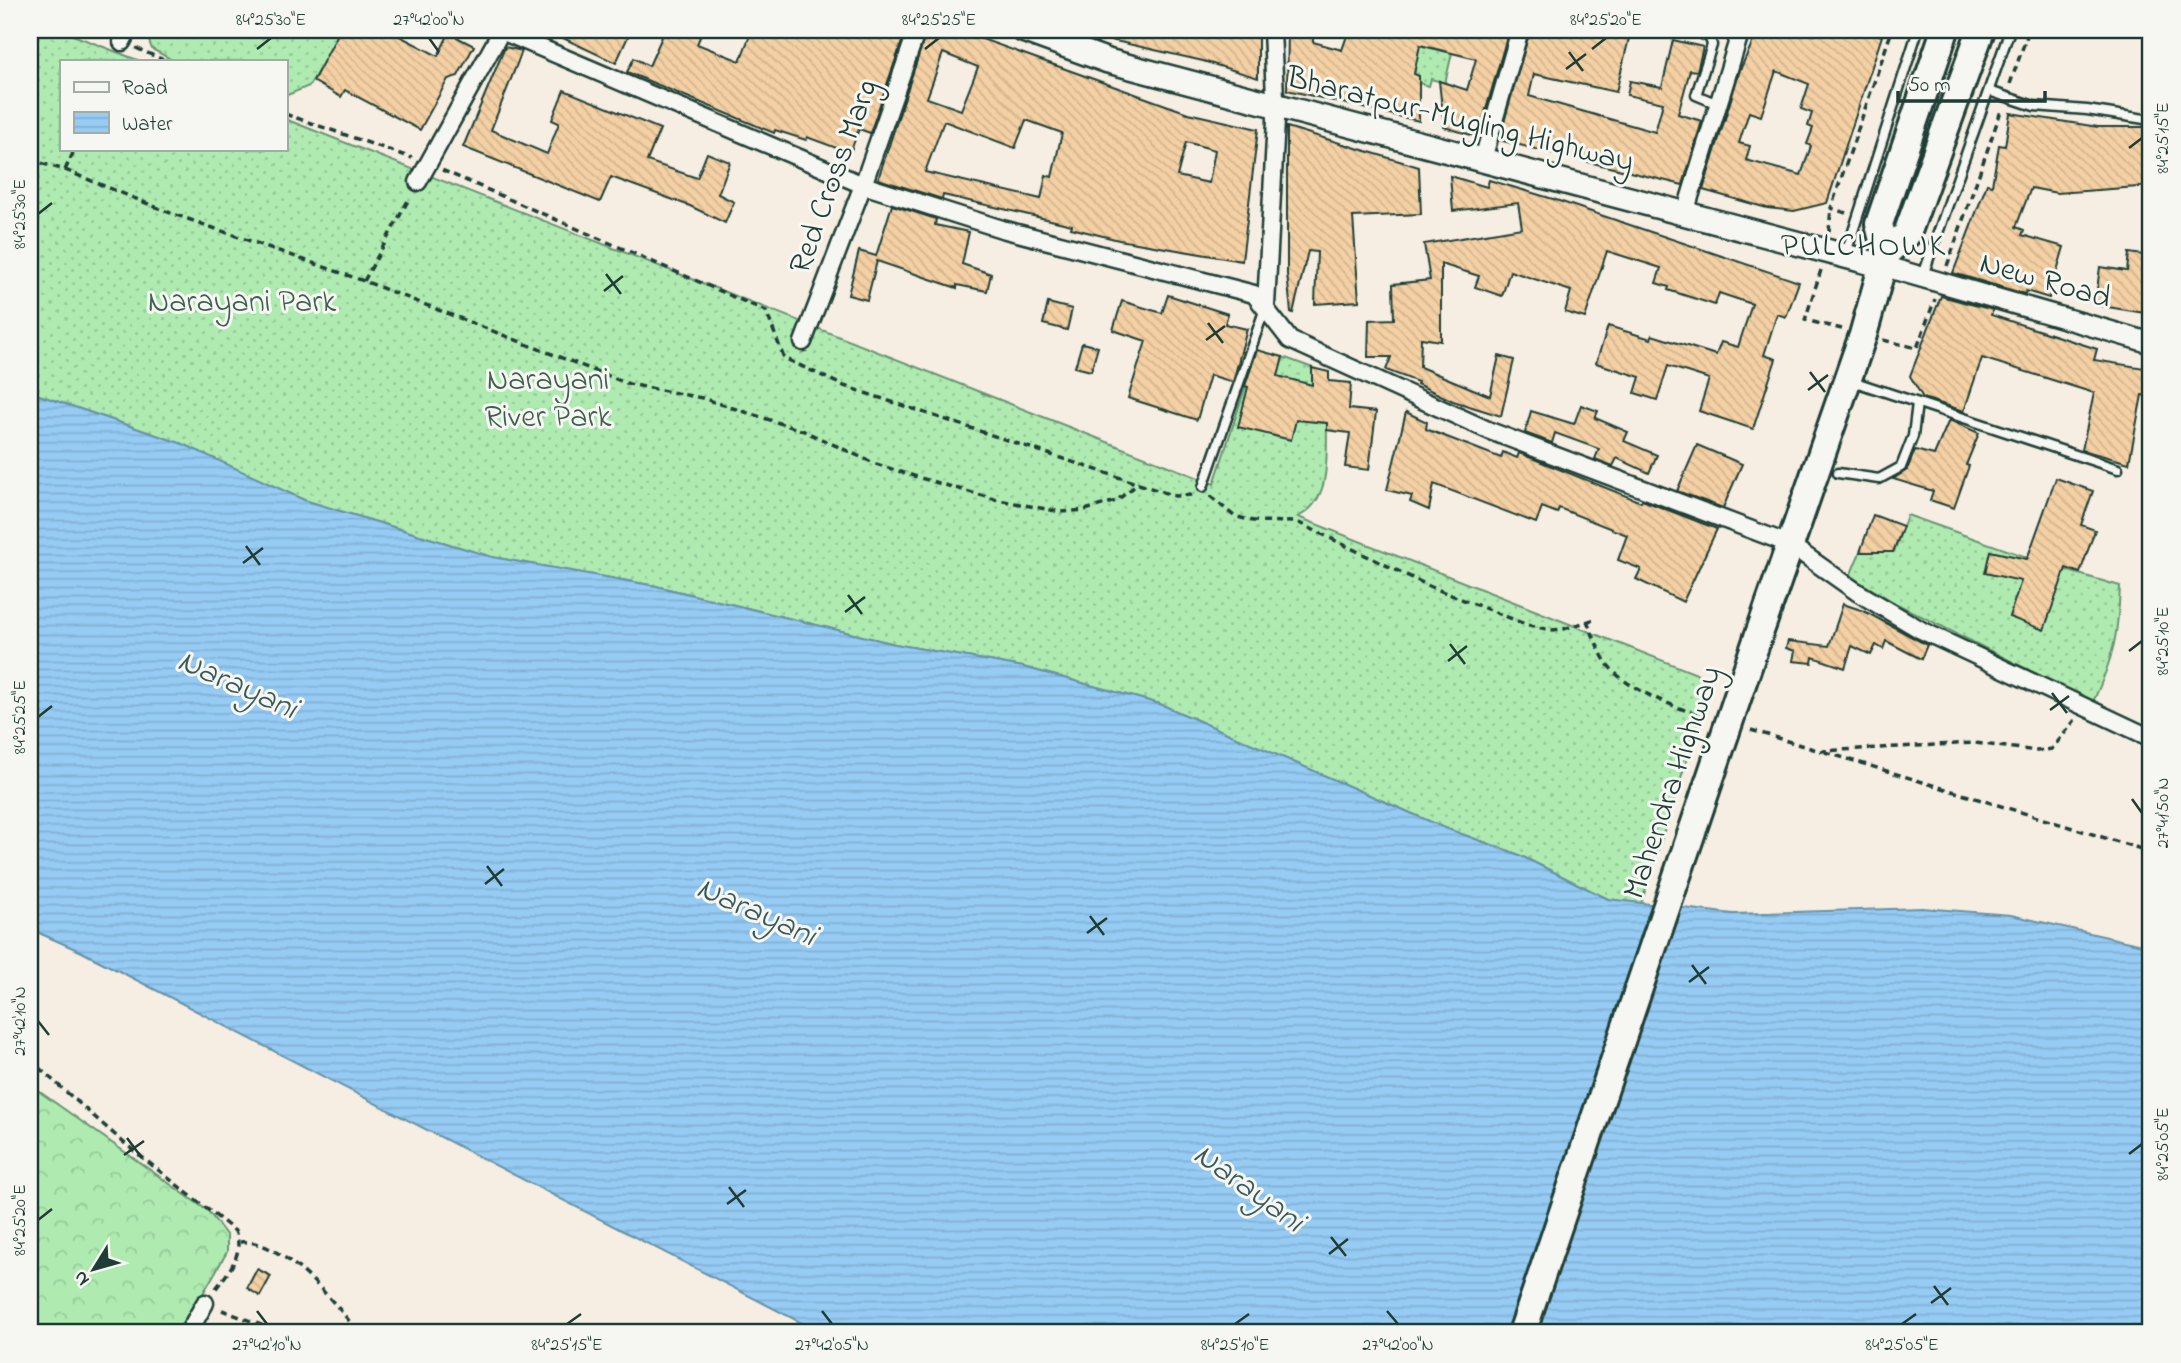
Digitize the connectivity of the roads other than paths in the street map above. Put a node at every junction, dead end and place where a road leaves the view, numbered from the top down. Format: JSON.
{"nodes":[{"id":1,"x":501,"y":30,"type":"edge"},
{"id":2,"x":917,"y":30,"type":"edge"},
{"id":3,"x":1023,"y":30,"type":"edge"},
{"id":4,"x":1272,"y":30,"type":"edge"},
{"id":5,"x":1520,"y":30,"type":"edge"},
{"id":6,"x":1695,"y":30,"type":"edge"},
{"id":7,"x":1741,"y":30,"type":"edge"},
{"id":8,"x":1918,"y":30,"type":"edge"},
{"id":9,"x":1945,"y":30,"type":"edge"},
{"id":10,"x":1981,"y":30,"type":"edge"},
{"id":11,"x":2010,"y":30,"type":"edge"},
{"id":12,"x":1989,"y":91,"type":"junction"},
{"id":13,"x":1718,"y":104,"type":"junction"},
{"id":14,"x":1276,"y":107,"type":"junction"},
{"id":15,"x":2151,"y":120,"type":"edge"},
{"id":16,"x":1483,"y":159,"type":"junction"},
{"id":17,"x":418,"y":182,"type":"road end"},
{"id":18,"x":863,"y":185,"type":"junction"},
{"id":19,"x":1685,"y":212,"type":"junction"},
{"id":20,"x":1845,"y":256,"type":"junction"},
{"id":21,"x":1885,"y":260,"type":"junction"},
{"id":22,"x":1922,"y":278,"type":"junction"},
{"id":23,"x":1266,"y":306,"type":"junction"},
{"id":24,"x":803,"y":342,"type":"dead end"},
{"id":25,"x":2151,"y":343,"type":"edge"},
{"id":26,"x":1847,"y":380,"type":"junction"},
{"id":27,"x":1917,"y":403,"type":"junction"},
{"id":28,"x":2118,"y":469,"type":"dead end"},
{"id":29,"x":1838,"y":472,"type":"dead end"},
{"id":30,"x":1203,"y":487,"type":"road end"},
{"id":31,"x":1789,"y":544,"type":"junction"},
{"id":32,"x":2151,"y":738,"type":"edge"},
{"id":33,"x":205,"y":1303,"type":"road end"},
{"id":34,"x":188,"y":1333,"type":"edge"},
{"id":35,"x":1522,"y":1333,"type":"edge"}],
"edges":[{"from":1,"to":17,"type":"street"},
{"from":1,"to":18,"type":"street"},
{"from":2,"to":18,"type":"street","name":"Red Cross Marg"},
{"from":3,"to":14,"type":"main road","name":"Bharatpur-Mugling Highway"},
{"from":4,"to":14,"type":"street"},
{"from":5,"to":16,"type":"street"},
{"from":6,"to":13,"type":"lane"},
{"from":7,"to":13,"type":"street"},
{"from":8,"to":20,"type":"lane"},
{"from":9,"to":21,"type":"highway","name":"Mahendra Highway"},
{"from":10,"to":21,"type":"highway","name":"Mahendra Highway"},
{"from":11,"to":12,"type":"lane"},
{"from":12,"to":15,"type":"lane"},
{"from":12,"to":22,"type":"lane"},
{"from":13,"to":19,"type":"street"},
{"from":14,"to":16,"type":"main road","name":"Bharatpur-Mugling Highway"},
{"from":14,"to":23,"type":"street"},
{"from":16,"to":19,"type":"main road","name":"Bharatpur-Mugling Highway"},
{"from":18,"to":23,"type":"street"},
{"from":18,"to":24,"type":"street","name":"Red Cross Marg"},
{"from":19,"to":20,"type":"main road","name":"Bharatpur-Mugling Highway"},
{"from":20,"to":21,"type":"main road","name":"Bharatpur-Mugling Highway"},
{"from":21,"to":22,"type":"street","name":"New Road"},
{"from":21,"to":26,"type":"highway","name":"Mahendra Highway"},
{"from":22,"to":25,"type":"street","name":"New Road"},
{"from":23,"to":30,"type":"lane"},
{"from":23,"to":31,"type":"street"},
{"from":26,"to":27,"type":"lane"},
{"from":26,"to":31,"type":"highway","name":"Mahendra Highway"},
{"from":27,"to":28,"type":"lane"},
{"from":27,"to":29,"type":"lane"},
{"from":31,"to":32,"type":"street"},
{"from":31,"to":35,"type":"highway","name":"Mahendra Highway","bridge":true},
{"from":33,"to":34,"type":"street"}]}
